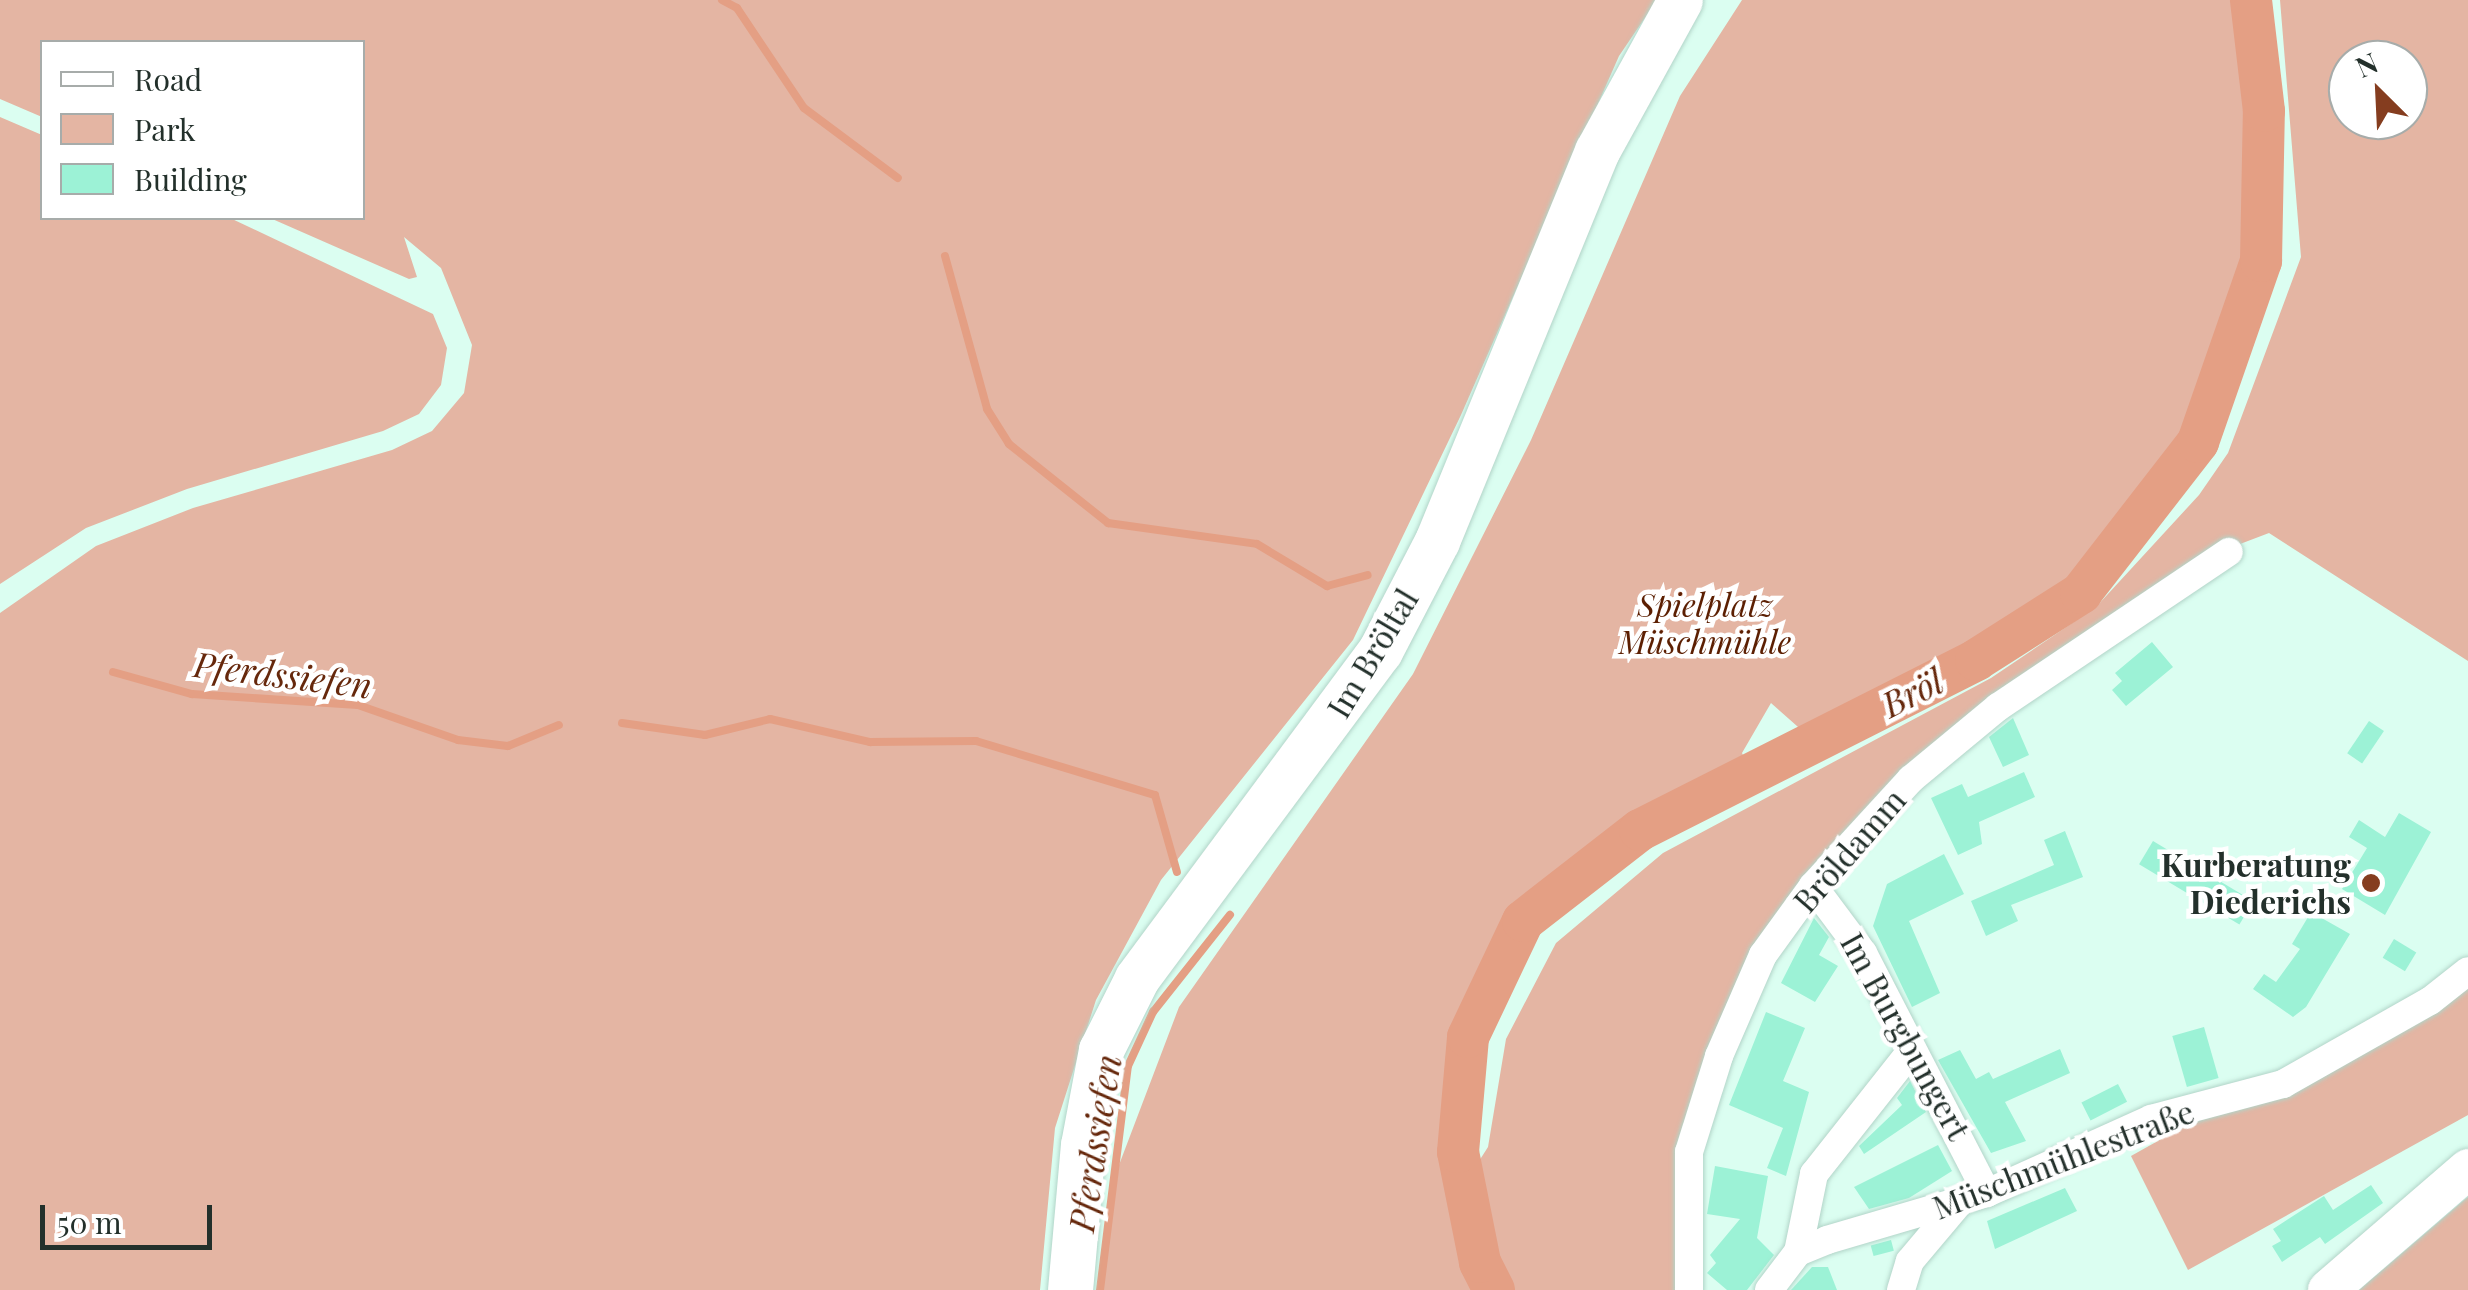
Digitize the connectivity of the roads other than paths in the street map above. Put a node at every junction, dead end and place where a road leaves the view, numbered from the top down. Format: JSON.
{"nodes":[{"id":1,"x":1680,"y":0,"type":"edge"},
{"id":2,"x":2229,"y":552,"type":"dead end"},
{"id":3,"x":1812,"y":886,"type":"junction"},
{"id":4,"x":2468,"y":972,"type":"edge"},
{"id":5,"x":1912,"y":1050,"type":"junction"},
{"id":6,"x":2468,"y":1169,"type":"edge"},
{"id":7,"x":1987,"y":1194,"type":"junction"},
{"id":8,"x":1958,"y":1204,"type":"junction"},
{"id":9,"x":1798,"y":1252,"type":"junction"},
{"id":10,"x":1070,"y":1290,"type":"edge"},
{"id":11,"x":1688,"y":1290,"type":"edge"},
{"id":12,"x":1769,"y":1290,"type":"edge"},
{"id":13,"x":1901,"y":1290,"type":"edge"},
{"id":14,"x":2328,"y":1290,"type":"edge"}],
"edges":[{"from":1,"to":10,"type":"main road","name":"Im Bröltal"},
{"from":2,"to":3,"type":"street","name":"Bröldamm"},
{"from":3,"to":5,"type":"street","name":"Im Burgbungert"},
{"from":3,"to":11,"type":"street","name":"Bröldamm"},
{"from":4,"to":7,"type":"street","name":"Müschmühlestraße"},
{"from":5,"to":7,"type":"street","name":"Im Burgbungert"},
{"from":5,"to":9,"type":"street"},
{"from":6,"to":14,"type":"street"},
{"from":7,"to":8,"type":"street","name":"Müschmühlestraße"},
{"from":8,"to":9,"type":"street","name":"Müschmühlestraße"},
{"from":8,"to":13,"type":"street"},
{"from":9,"to":12,"type":"street"}]}
